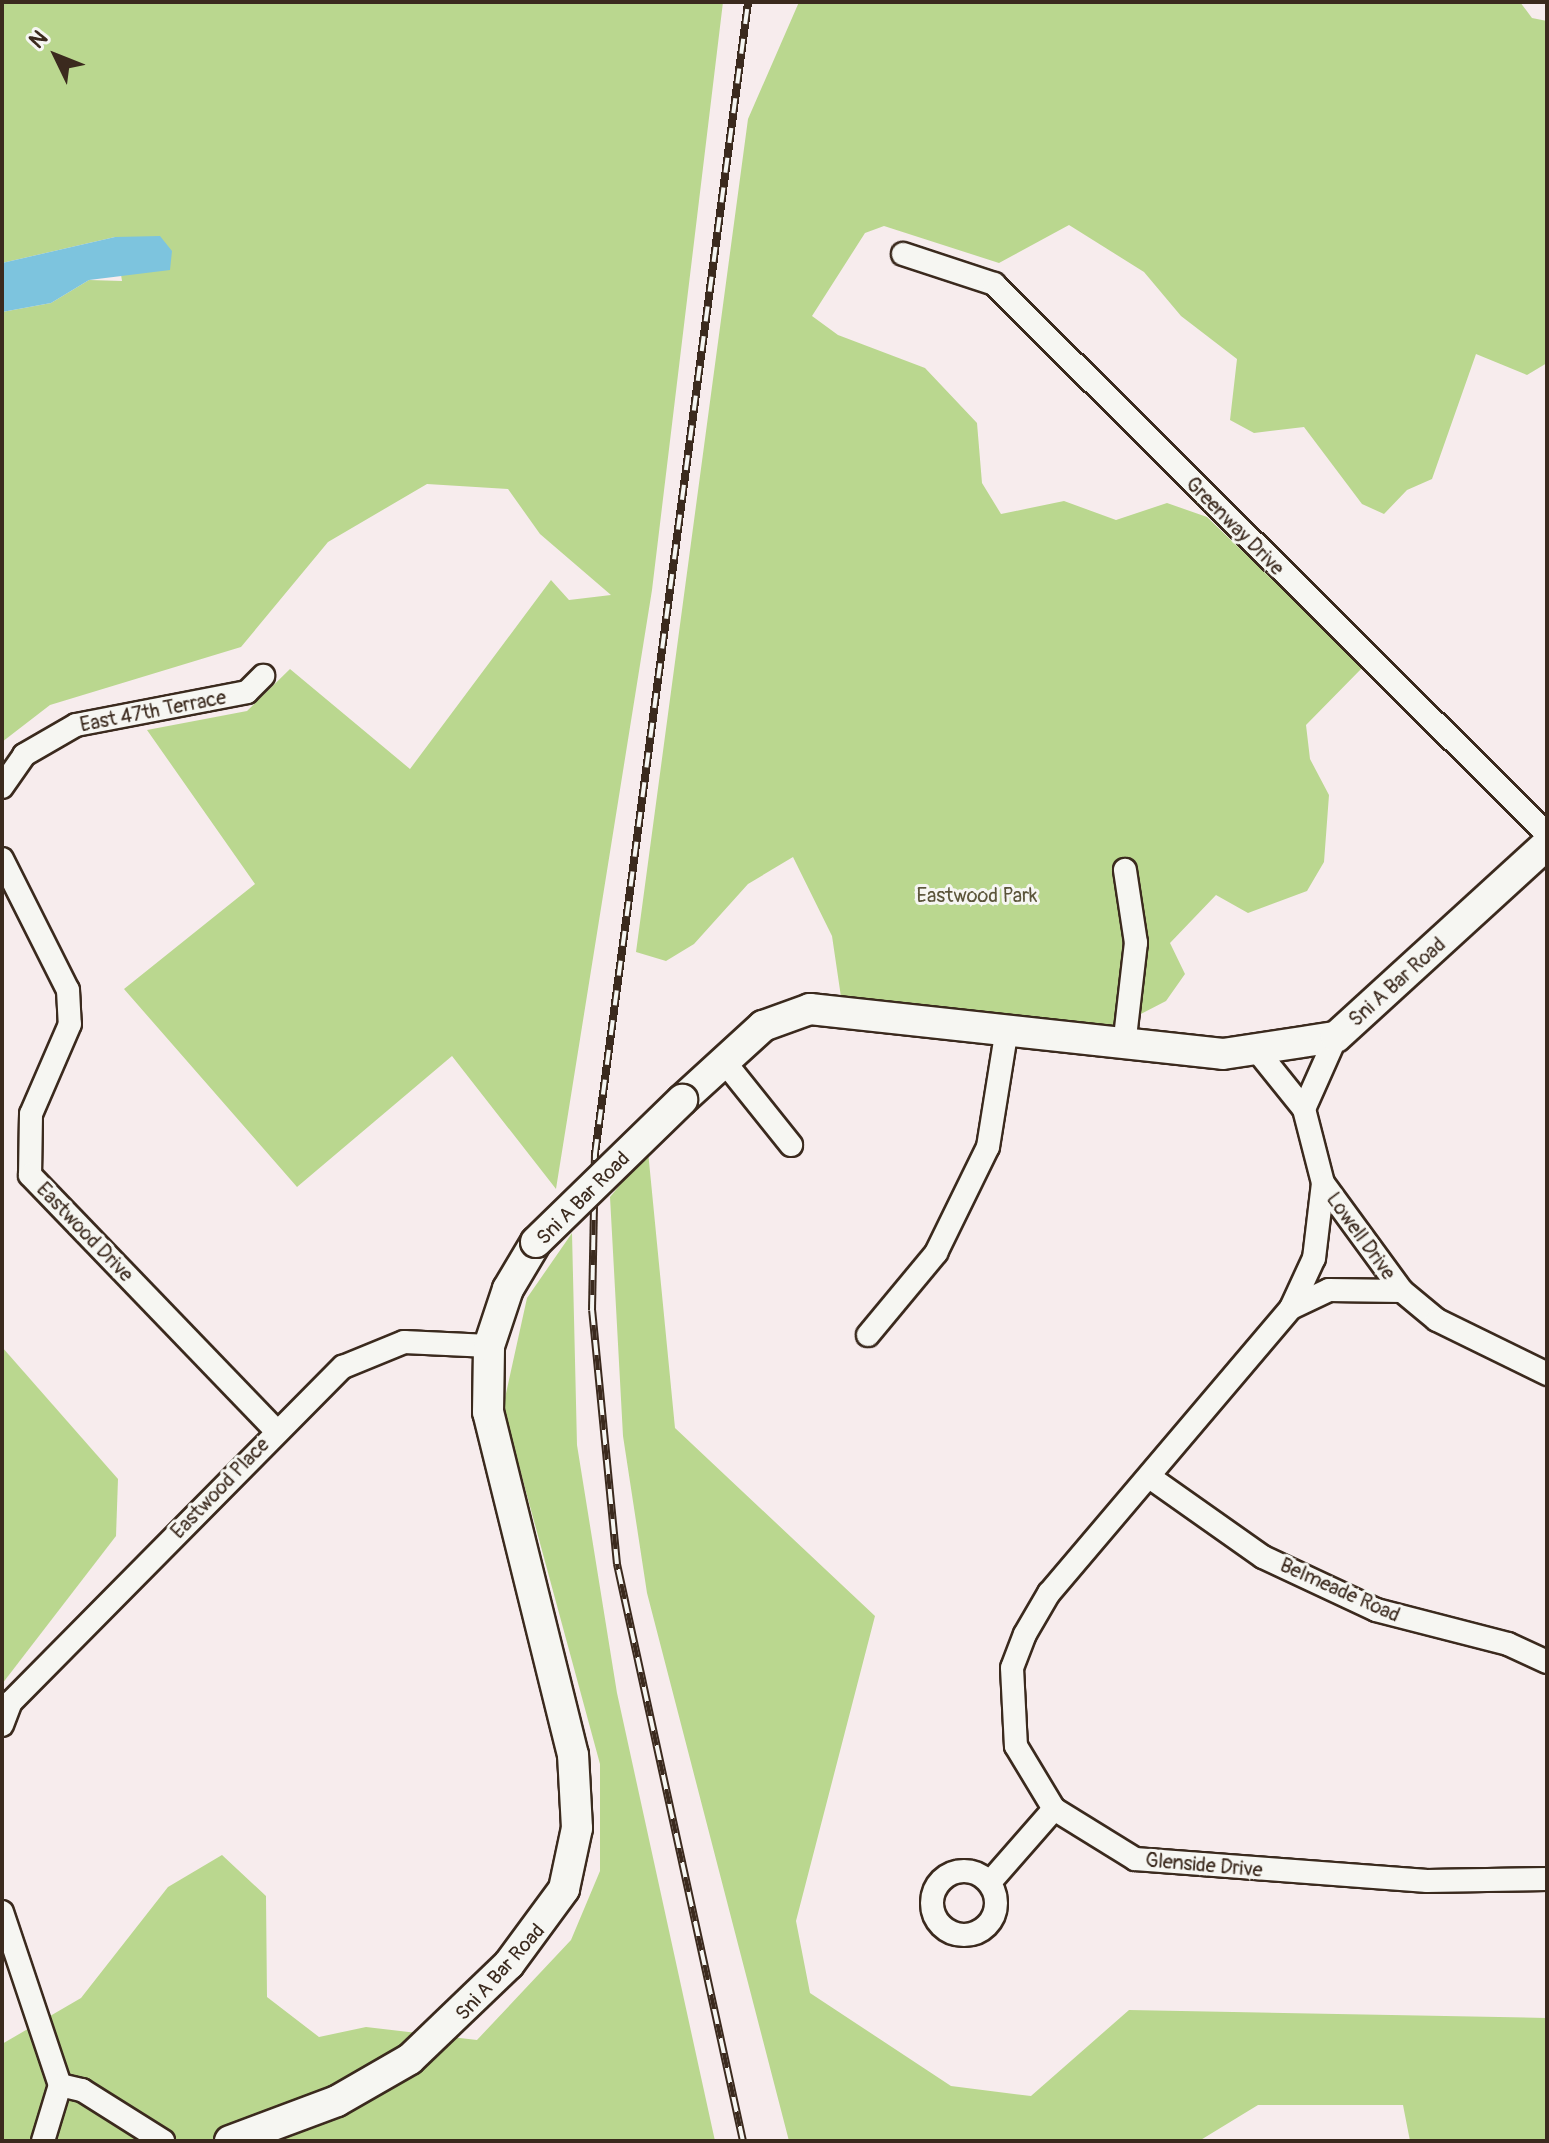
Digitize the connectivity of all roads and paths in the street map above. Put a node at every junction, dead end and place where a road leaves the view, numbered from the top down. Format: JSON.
{"nodes":[{"id":1,"x":903,"y":254,"type":"dead end"},
{"id":2,"x":263,"y":676,"type":"dead end"},
{"id":3,"x":2,"y":787,"type":"edge"},
{"id":4,"x":1547,"y":834,"type":"edge"},
{"id":5,"x":1547,"y":844,"type":"edge"},
{"id":6,"x":2,"y":859,"type":"edge"},
{"id":7,"x":1125,"y":870,"type":"dead end"},
{"id":8,"x":1007,"y":1029,"type":"junction"},
{"id":9,"x":1336,"y":1037,"type":"junction"},
{"id":10,"x":1124,"y":1046,"type":"junction"},
{"id":11,"x":1259,"y":1053,"type":"junction"},
{"id":12,"x":723,"y":1060,"type":"junction"},
{"id":13,"x":1304,"y":1109,"type":"junction"},
{"id":14,"x":791,"y":1145,"type":"dead end"},
{"id":15,"x":1323,"y":1183,"type":"junction"},
{"id":16,"x":1402,"y":1291,"type":"junction"},
{"id":17,"x":1291,"y":1308,"type":"junction"},
{"id":18,"x":868,"y":1335,"type":"dead end"},
{"id":19,"x":489,"y":1346,"type":"junction"},
{"id":20,"x":1547,"y":1374,"type":"edge"},
{"id":21,"x":276,"y":1431,"type":"junction"},
{"id":22,"x":1151,"y":1478,"type":"junction"},
{"id":23,"x":1547,"y":1662,"type":"edge"},
{"id":24,"x":2,"y":1725,"type":"edge"},
{"id":25,"x":1054,"y":1809,"type":"junction"},
{"id":26,"x":1547,"y":1879,"type":"edge"},
{"id":27,"x":991,"y":1881,"type":"dead end"},
{"id":28,"x":2,"y":1912,"type":"edge"},
{"id":29,"x":60,"y":2085,"type":"junction"},
{"id":30,"x":43,"y":2141,"type":"edge"},
{"id":31,"x":163,"y":2141,"type":"edge"},
{"id":32,"x":230,"y":2141,"type":"edge"}],
"edges":[{"from":1,"to":4,"type":"street","name":"Greenway Drive"},
{"from":2,"to":3,"type":"street","name":"East 47th Terrace"},
{"from":5,"to":9,"type":"street","name":"Sni A Bar Road"},
{"from":6,"to":21,"type":"street","name":"Eastwood Drive"},
{"from":7,"to":10,"type":"street"},
{"from":8,"to":10,"type":"street","name":"Sni A Bar Road"},
{"from":8,"to":12,"type":"street","name":"Sni A Bar Road"},
{"from":8,"to":18,"type":"street"},
{"from":9,"to":11,"type":"street","name":"Sni A Bar Road"},
{"from":9,"to":13,"type":"street"},
{"from":10,"to":11,"type":"street","name":"Sni A Bar Road"},
{"from":11,"to":13,"type":"street","name":"Lowell Drive"},
{"from":12,"to":14,"type":"street"},
{"from":12,"to":19,"type":"street","name":"Sni A Bar Road","bridge":true},
{"from":13,"to":15,"type":"street","name":"Lowell Drive"},
{"from":15,"to":16,"type":"street","name":"Lowell Drive"},
{"from":15,"to":17,"type":"street","name":"Glenside Drive"},
{"from":16,"to":17,"type":"street","name":"Glenside Drive"},
{"from":16,"to":20,"type":"street","name":"Lowell Drive"},
{"from":17,"to":22,"type":"street","name":"Glenside Drive"},
{"from":19,"to":21,"type":"street","name":"Eastwood Place"},
{"from":19,"to":32,"type":"street","name":"Sni A Bar Road"},
{"from":21,"to":24,"type":"street","name":"Eastwood Place"},
{"from":22,"to":23,"type":"street","name":"Belmeade Road"},
{"from":22,"to":25,"type":"street","name":"Glenside Drive"},
{"from":25,"to":26,"type":"street","name":"Glenside Drive"},
{"from":25,"to":27,"type":"street"},
{"from":28,"to":29,"type":"street"},
{"from":29,"to":30,"type":"street"},
{"from":29,"to":31,"type":"street"}]}
